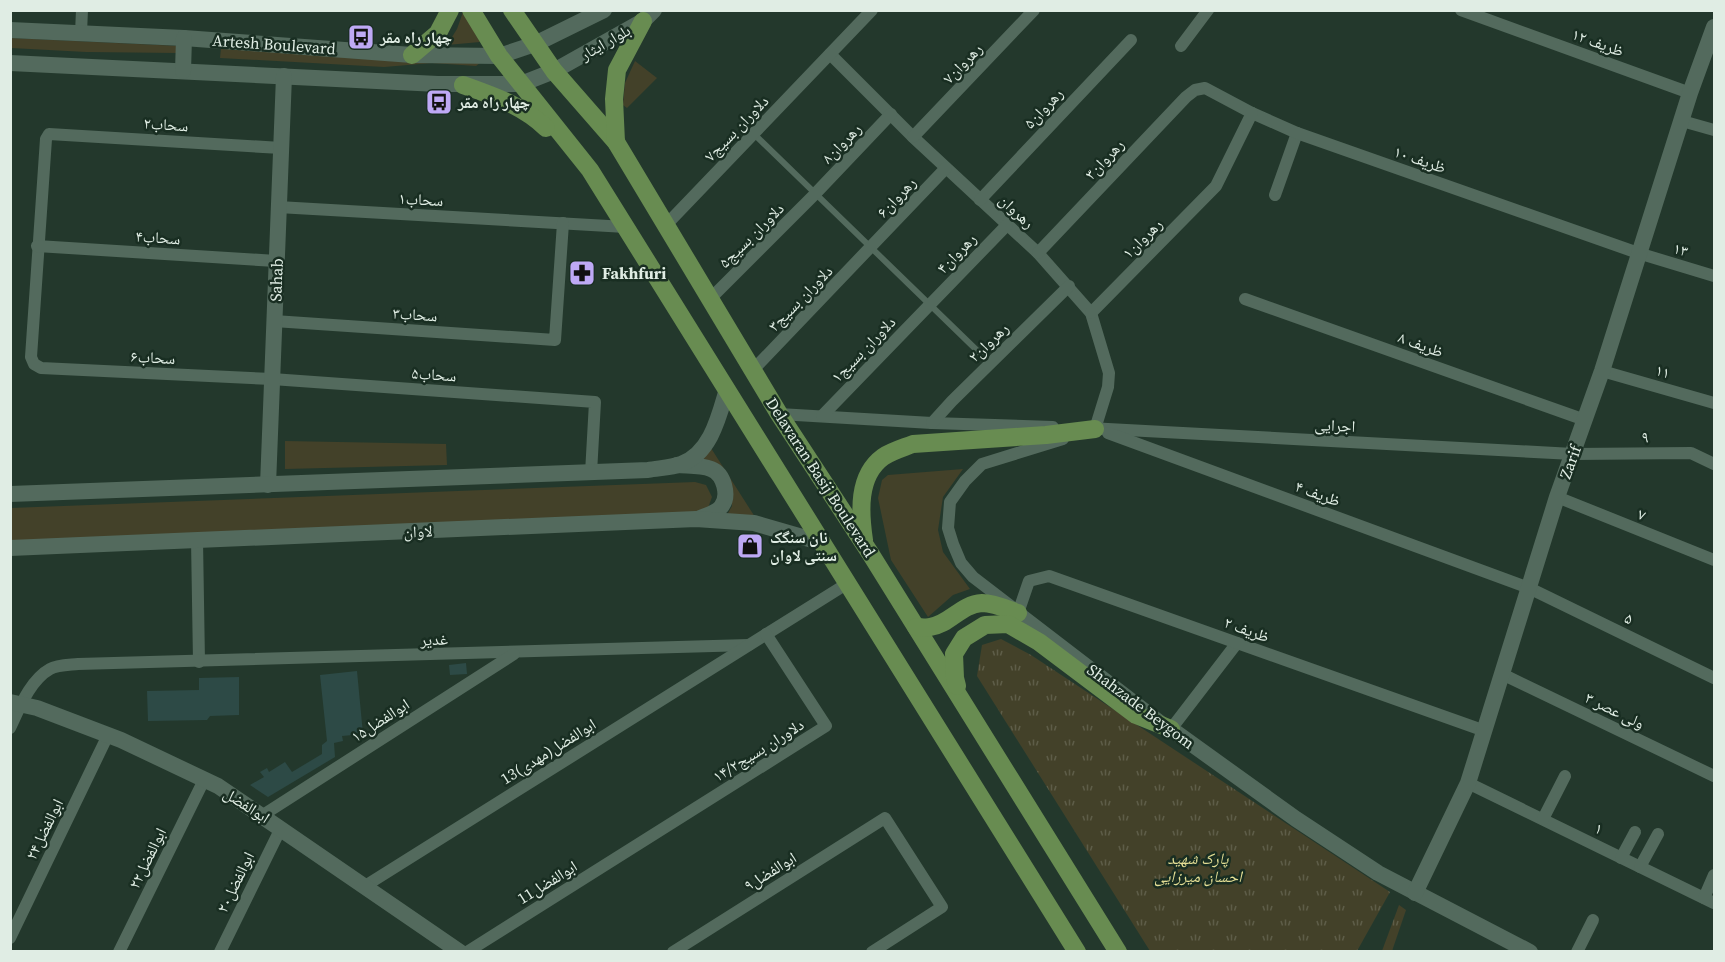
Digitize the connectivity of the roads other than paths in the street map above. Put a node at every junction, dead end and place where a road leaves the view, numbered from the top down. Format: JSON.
{"nodes":[{"id":1,"x":82,"y":10,"type":"edge"},
{"id":2,"x":450,"y":10,"type":"edge"},
{"id":3,"x":471,"y":10,"type":"edge"},
{"id":4,"x":512,"y":10,"type":"edge"},
{"id":5,"x":604,"y":10,"type":"edge"},
{"id":6,"x":872,"y":10,"type":"edge"},
{"id":7,"x":1035,"y":10,"type":"edge"},
{"id":8,"x":1208,"y":10,"type":"edge"},
{"id":9,"x":1461,"y":10,"type":"edge"},
{"id":10,"x":648,"y":16,"type":"edge"},
{"id":11,"x":1714,"y":27,"type":"edge"},
{"id":12,"x":10,"y":30,"type":"edge"},
{"id":13,"x":81,"y":33,"type":"junction"},
{"id":14,"x":184,"y":38,"type":"junction"},
{"id":15,"x":1131,"y":40,"type":"dead end"},
{"id":16,"x":535,"y":44,"type":"junction"},
{"id":17,"x":1181,"y":46,"type":"dead end"},
{"id":18,"x":830,"y":54,"type":"junction"},
{"id":19,"x":412,"y":55,"type":"junction"},
{"id":20,"x":499,"y":56,"type":"junction"},
{"id":21,"x":10,"y":63,"type":"edge"},
{"id":22,"x":183,"y":71,"type":"junction"},
{"id":23,"x":554,"y":71,"type":"junction"},
{"id":24,"x":284,"y":76,"type":"junction"},
{"id":25,"x":521,"y":84,"type":"junction"},
{"id":26,"x":463,"y":85,"type":"junction"},
{"id":27,"x":1195,"y":90,"type":"joint"},
{"id":28,"x":1690,"y":93,"type":"junction"},
{"id":29,"x":1252,"y":113,"type":"junction"},
{"id":30,"x":891,"y":114,"type":"junction"},
{"id":31,"x":1682,"y":121,"type":"junction"},
{"id":32,"x":1714,"y":130,"type":"edge"},
{"id":33,"x":1297,"y":133,"type":"junction"},
{"id":34,"x":753,"y":134,"type":"junction"},
{"id":35,"x":913,"y":137,"type":"junction"},
{"id":36,"x":616,"y":142,"type":"junction"},
{"id":37,"x":281,"y":148,"type":"junction"},
{"id":38,"x":946,"y":168,"type":"junction"},
{"id":39,"x":590,"y":170,"type":"junction"},
{"id":40,"x":815,"y":194,"type":"junction"},
{"id":41,"x":1275,"y":195,"type":"dead end"},
{"id":42,"x":980,"y":200,"type":"junction"},
{"id":43,"x":278,"y":207,"type":"junction"},
{"id":44,"x":563,"y":224,"type":"junction"},
{"id":45,"x":666,"y":225,"type":"junction"},
{"id":46,"x":1006,"y":225,"type":"junction"},
{"id":47,"x":626,"y":227,"type":"junction"},
{"id":48,"x":38,"y":246,"type":"junction"},
{"id":49,"x":871,"y":248,"type":"junction"},
{"id":50,"x":1038,"y":253,"type":"junction"},
{"id":51,"x":1638,"y":253,"type":"junction"},
{"id":52,"x":276,"y":261,"type":"junction"},
{"id":53,"x":1714,"y":276,"type":"edge"},
{"id":54,"x":1069,"y":286,"type":"junction"},
{"id":55,"x":710,"y":299,"type":"junction"},
{"id":56,"x":1245,"y":299,"type":"dead end"},
{"id":57,"x":928,"y":304,"type":"junction"},
{"id":58,"x":1091,"y":313,"type":"junction"},
{"id":59,"x":274,"y":321,"type":"junction"},
{"id":60,"x":990,"y":363,"type":"junction"},
{"id":61,"x":753,"y":370,"type":"junction"},
{"id":62,"x":1602,"y":371,"type":"junction"},
{"id":63,"x":272,"y":379,"type":"junction"},
{"id":64,"x":727,"y":389,"type":"junction"},
{"id":65,"x":1714,"y":403,"type":"edge"},
{"id":66,"x":779,"y":414,"type":"junction"},
{"id":67,"x":822,"y":417,"type":"junction"},
{"id":68,"x":1585,"y":420,"type":"junction"},
{"id":69,"x":932,"y":423,"type":"junction"},
{"id":70,"x":1095,"y":429,"type":"junction"},
{"id":71,"x":1714,"y":452,"type":"edge"},
{"id":72,"x":1691,"y":453,"type":"junction"},
{"id":73,"x":1573,"y":454,"type":"junction"},
{"id":74,"x":1714,"y":464,"type":"edge"},
{"id":75,"x":675,"y":465,"type":"junction"},
{"id":76,"x":591,"y":472,"type":"junction"},
{"id":77,"x":268,"y":485,"type":"junction"},
{"id":78,"x":10,"y":494,"type":"edge"},
{"id":79,"x":1557,"y":497,"type":"junction"},
{"id":80,"x":696,"y":519,"type":"junction"},
{"id":81,"x":197,"y":540,"type":"junction"},
{"id":82,"x":823,"y":543,"type":"junction"},
{"id":83,"x":865,"y":545,"type":"junction"},
{"id":84,"x":10,"y":548,"type":"edge"},
{"id":85,"x":1714,"y":561,"type":"edge"},
{"id":86,"x":848,"y":583,"type":"junction"},
{"id":87,"x":1529,"y":588,"type":"junction"},
{"id":88,"x":1018,"y":613,"type":"junction"},
{"id":89,"x":916,"y":627,"type":"junction"},
{"id":90,"x":766,"y":634,"type":"junction"},
{"id":91,"x":1237,"y":643,"type":"junction"},
{"id":92,"x":749,"y":645,"type":"junction"},
{"id":93,"x":515,"y":653,"type":"junction"},
{"id":94,"x":199,"y":662,"type":"junction"},
{"id":95,"x":1502,"y":674,"type":"junction"},
{"id":96,"x":1714,"y":678,"type":"edge"},
{"id":97,"x":960,"y":697,"type":"junction"},
{"id":98,"x":16,"y":703,"type":"edge"},
{"id":99,"x":10,"y":728,"type":"edge"},
{"id":100,"x":1171,"y":729,"type":"junction"},
{"id":101,"x":1485,"y":731,"type":"junction"},
{"id":102,"x":108,"y":735,"type":"junction"},
{"id":103,"x":1565,"y":776,"type":"dead end"},
{"id":104,"x":1714,"y":776,"type":"edge"},
{"id":105,"x":204,"y":780,"type":"junction"},
{"id":106,"x":1468,"y":783,"type":"junction"},
{"id":107,"x":263,"y":815,"type":"junction"},
{"id":108,"x":1543,"y":819,"type":"junction"},
{"id":109,"x":281,"y":828,"type":"junction"},
{"id":110,"x":1635,"y":832,"type":"dead end"},
{"id":111,"x":1658,"y":834,"type":"dead end"},
{"id":112,"x":645,"y":840,"type":"joint"},
{"id":113,"x":1621,"y":858,"type":"junction"},
{"id":114,"x":1640,"y":867,"type":"junction"},
{"id":115,"x":1714,"y":875,"type":"edge"},
{"id":116,"x":365,"y":886,"type":"junction"},
{"id":117,"x":1415,"y":894,"type":"junction"},
{"id":118,"x":1709,"y":900,"type":"edge"},
{"id":119,"x":1593,"y":920,"type":"dead end"},
{"id":120,"x":10,"y":938,"type":"edge"},
{"id":121,"x":119,"y":951,"type":"edge"},
{"id":122,"x":220,"y":951,"type":"edge"},
{"id":123,"x":460,"y":951,"type":"edge"},
{"id":124,"x":467,"y":951,"type":"edge"},
{"id":125,"x":673,"y":951,"type":"edge"},
{"id":126,"x":872,"y":951,"type":"edge"},
{"id":127,"x":1077,"y":951,"type":"edge"},
{"id":128,"x":1118,"y":951,"type":"edge"},
{"id":129,"x":1530,"y":951,"type":"edge"},
{"id":130,"x":1577,"y":951,"type":"edge"}],
"edges":[{"from":1,"to":13,"type":"street"},
{"from":2,"to":19,"type":"main road"},
{"from":3,"to":20,"type":"main road","name":"Delavaran Basij Boulevard"},
{"from":4,"to":16,"type":"main road","name":"Delavaran Basij Boulevard"},
{"from":5,"to":16,"type":"street","name":"بلوار ایثار"},
{"from":6,"to":18,"type":"street","name":"دلاوران بسیج۷"},
{"from":7,"to":35,"type":"street","name":"رهروان۷"},
{"from":8,"to":17,"type":"street"},
{"from":9,"to":28,"type":"street","name":"ظریف ۱۲"},
{"from":10,"to":23,"type":"street","name":"بلوار ایثار"},
{"from":10,"to":36,"type":"main road"},
{"from":11,"to":28,"type":"street","name":"Zarif"},
{"from":12,"to":13,"type":"street","name":"Artesh Boulevard"},
{"from":13,"to":14,"type":"street","name":"Artesh Boulevard"},
{"from":14,"to":19,"type":"street","name":"Artesh Boulevard"},
{"from":14,"to":22,"type":"street"},
{"from":15,"to":42,"type":"street","name":"رهروان۵"},
{"from":16,"to":20,"type":"street","name":"Artesh Boulevard"},
{"from":16,"to":23,"type":"main road","name":"Delavaran Basij Boulevard"},
{"from":18,"to":30,"type":"street","name":"رهروان"},
{"from":18,"to":34,"type":"street","name":"دلاوران بسیج۷"},
{"from":19,"to":20,"type":"street","name":"Artesh Boulevard"},
{"from":20,"to":25,"type":"main road","name":"Delavaran Basij Boulevard"},
{"from":21,"to":22,"type":"street","name":"Artesh Boulevard"},
{"from":22,"to":24,"type":"street","name":"Artesh Boulevard"},
{"from":23,"to":25,"type":"street","name":"بلوار ایثار"},
{"from":23,"to":36,"type":"main road","name":"Delavaran Basij Boulevard"},
{"from":24,"to":26,"type":"street","name":"Artesh Boulevard"},
{"from":24,"to":37,"type":"street","name":"Sahab"},
{"from":25,"to":26,"type":"street","name":"Artesh Boulevard"},
{"from":25,"to":39,"type":"main road","name":"Delavaran Basij Boulevard"},
{"from":26,"to":39,"type":"main road"},
{"from":27,"to":29,"type":"street","name":"ظریف ۱۰"},
{"from":27,"to":50,"type":"street","name":"رهروان۳"},
{"from":28,"to":31,"type":"street","name":"Zarif"},
{"from":29,"to":33,"type":"street","name":"ظریف ۱۰"},
{"from":29,"to":58,"type":"street","name":"رهروان۱"},
{"from":30,"to":35,"type":"street","name":"رهروان"},
{"from":30,"to":40,"type":"street","name":"رهروان۸"},
{"from":31,"to":32,"type":"street"},
{"from":31,"to":51,"type":"street","name":"Zarif"},
{"from":33,"to":41,"type":"street"},
{"from":33,"to":51,"type":"street","name":"ظریف ۱۰"},
{"from":34,"to":40,"type":"lane"},
{"from":34,"to":45,"type":"street","name":"دلاوران بسیج۷"},
{"from":35,"to":38,"type":"street","name":"رهروان"},
{"from":36,"to":45,"type":"main road","name":"Delavaran Basij Boulevard"},
{"from":37,"to":43,"type":"street","name":"Sahab"},
{"from":37,"to":48,"type":"street","name":"۲سحاب"},
{"from":38,"to":42,"type":"street","name":"رهروان"},
{"from":38,"to":49,"type":"street","name":"رهروان۶"},
{"from":39,"to":47,"type":"main road","name":"Delavaran Basij Boulevard"},
{"from":40,"to":49,"type":"lane"},
{"from":40,"to":55,"type":"street","name":"دلاوران بسیج۵"},
{"from":42,"to":46,"type":"street","name":"رهروان"},
{"from":43,"to":44,"type":"street","name":"۱سحاب"},
{"from":43,"to":52,"type":"street","name":"Sahab"},
{"from":44,"to":47,"type":"street","name":"۱سحاب"},
{"from":44,"to":59,"type":"street","name":"۳سحاب"},
{"from":45,"to":55,"type":"main road","name":"Delavaran Basij Boulevard"},
{"from":46,"to":50,"type":"street","name":"رهروان"},
{"from":46,"to":57,"type":"street","name":"رهروان۴"},
{"from":47,"to":64,"type":"main road","name":"Delavaran Basij Boulevard"},
{"from":48,"to":52,"type":"street","name":"۴سحاب"},
{"from":48,"to":63,"type":"street","name":"۶سحاب"},
{"from":49,"to":57,"type":"lane"},
{"from":49,"to":61,"type":"street","name":"دلاوران بسیج۳"},
{"from":50,"to":54,"type":"street","name":"رهروان"},
{"from":51,"to":53,"type":"street","name":"۱۳"},
{"from":51,"to":62,"type":"street","name":"Zarif"},
{"from":52,"to":59,"type":"street","name":"Sahab"},
{"from":54,"to":58,"type":"street","name":"رهروان"},
{"from":54,"to":60,"type":"street","name":"رهروان۲"},
{"from":55,"to":61,"type":"main road","name":"Delavaran Basij Boulevard"},
{"from":56,"to":68,"type":"street","name":"ظریف ۸"},
{"from":57,"to":60,"type":"lane"},
{"from":57,"to":67,"type":"street","name":"دلاوران بسیج۱"},
{"from":58,"to":70,"type":"street","name":"رهروان"},
{"from":59,"to":63,"type":"street","name":"Sahab"},
{"from":60,"to":69,"type":"street","name":"رهروان۲"},
{"from":61,"to":66,"type":"main road","name":"Delavaran Basij Boulevard"},
{"from":62,"to":65,"type":"street","name":"۱۱"},
{"from":62,"to":68,"type":"street","name":"Zarif"},
{"from":63,"to":76,"type":"street","name":"۵سحاب"},
{"from":63,"to":77,"type":"street","name":"Sahab"},
{"from":64,"to":75,"type":"street"},
{"from":64,"to":82,"type":"main road","name":"Delavaran Basij Boulevard"},
{"from":66,"to":67,"type":"street","name":"اجرایی"},
{"from":66,"to":83,"type":"main road","name":"Delavaran Basij Boulevard"},
{"from":67,"to":69,"type":"street","name":"اجرایی"},
{"from":68,"to":73,"type":"street","name":"Zarif"},
{"from":69,"to":70,"type":"street","name":"اجرایی"},
{"from":70,"to":73,"type":"street","name":"اجرایی"},
{"from":70,"to":83,"type":"main road"},
{"from":70,"to":87,"type":"street","name":"ظریف ۴"},
{"from":70,"to":88,"type":"street","name":"Shahzade Beygom"},
{"from":71,"to":72,"type":"street"},
{"from":72,"to":73,"type":"street","name":"۹"},
{"from":72,"to":74,"type":"street","name":"۹"},
{"from":73,"to":79,"type":"street","name":"Zarif"},
{"from":75,"to":76,"type":"street"},
{"from":75,"to":80,"type":"street"},
{"from":76,"to":77,"type":"street"},
{"from":77,"to":78,"type":"street"},
{"from":79,"to":85,"type":"street","name":"۷"},
{"from":79,"to":87,"type":"street","name":"Zarif"},
{"from":80,"to":81,"type":"street","name":"لاوان"},
{"from":80,"to":82,"type":"street","name":"لاوان"},
{"from":81,"to":84,"type":"street","name":"لاوان"},
{"from":81,"to":94,"type":"street"},
{"from":82,"to":86,"type":"main road","name":"Delavaran Basij Boulevard"},
{"from":83,"to":89,"type":"main road","name":"Delavaran Basij Boulevard"},
{"from":86,"to":90,"type":"street"},
{"from":86,"to":127,"type":"main road","name":"Delavaran Basij Boulevard"},
{"from":87,"to":95,"type":"street","name":"Zarif"},
{"from":87,"to":96,"type":"street","name":"۵"},
{"from":88,"to":89,"type":"main road"},
{"from":88,"to":91,"type":"street","name":"ظریف ۲"},
{"from":88,"to":100,"type":"street","name":"Shahzade Beygom"},
{"from":89,"to":97,"type":"main road","name":"Delavaran Basij Boulevard"},
{"from":90,"to":92,"type":"street"},
{"from":90,"to":112,"type":"street","name":"۱۴/۲دلاوران بسیج"},
{"from":91,"to":100,"type":"street"},
{"from":91,"to":101,"type":"street","name":"ظریف ۲"},
{"from":92,"to":93,"type":"street","name":"غدیر"},
{"from":92,"to":116,"type":"street","name":"13ابوالفضل(مهدی)"},
{"from":93,"to":94,"type":"street","name":"غدیر"},
{"from":93,"to":107,"type":"street","name":"ابوالفضل۱۵"},
{"from":94,"to":98,"type":"street","name":"غدیر"},
{"from":95,"to":101,"type":"street","name":"Zarif"},
{"from":95,"to":104,"type":"street","name":"ولی عصر ۳"},
{"from":97,"to":100,"type":"main road"},
{"from":97,"to":128,"type":"main road","name":"Delavaran Basij Boulevard"},
{"from":98,"to":99,"type":"street","name":"غدیر"},
{"from":98,"to":102,"type":"street","name":"ابوالفضل"},
{"from":100,"to":117,"type":"street","name":"Shahzade Beygom"},
{"from":101,"to":106,"type":"street","name":"Zarif"},
{"from":102,"to":105,"type":"street","name":"ابوالفضل"},
{"from":102,"to":120,"type":"street","name":"ابوالفضل۲۴"},
{"from":103,"to":108,"type":"street"},
{"from":105,"to":107,"type":"street","name":"ابوالفضل"},
{"from":105,"to":121,"type":"street","name":"ابوالفضل۲۲"},
{"from":106,"to":108,"type":"street","name":"۱"},
{"from":106,"to":117,"type":"street","name":"Zarif"},
{"from":107,"to":109,"type":"street","name":"ابوالفضل"},
{"from":108,"to":113,"type":"street","name":"۱"},
{"from":109,"to":116,"type":"street","name":"ابوالفضل"},
{"from":109,"to":122,"type":"street","name":"ابوالفضل۲۰"},
{"from":110,"to":113,"type":"street"},
{"from":111,"to":114,"type":"street"},
{"from":112,"to":124,"type":"street","name":"11ابوالفضل"},
{"from":113,"to":114,"type":"street","name":"۱"},
{"from":114,"to":118,"type":"street","name":"۱"},
{"from":115,"to":118,"type":"street"},
{"from":116,"to":123,"type":"street","name":"ابوالفضل"},
{"from":117,"to":129,"type":"street","name":"Shahzade Beygom"},
{"from":119,"to":130,"type":"street"},
{"from":125,"to":126,"type":"street","name":"ابوالفضل۹"}]}
